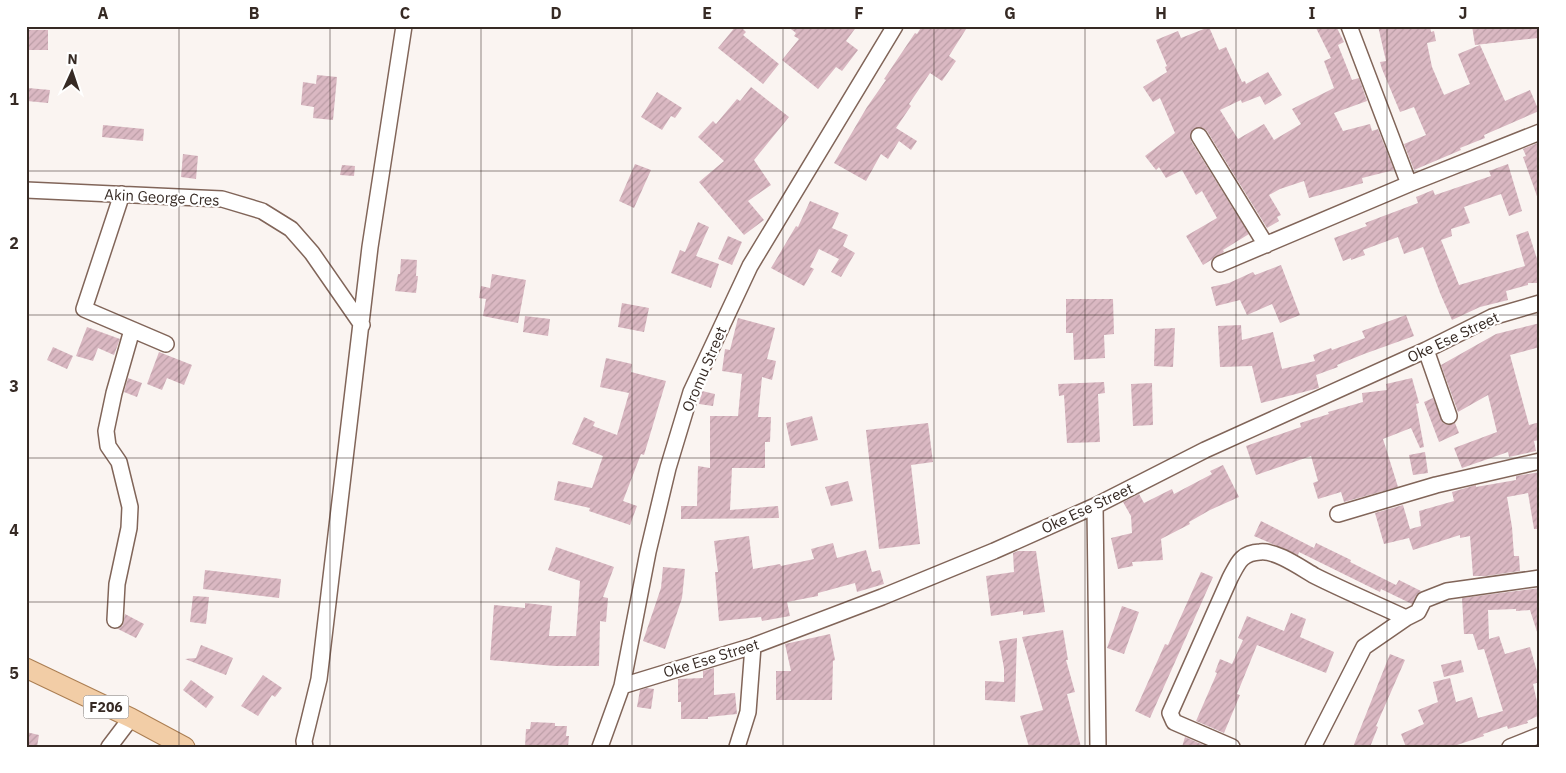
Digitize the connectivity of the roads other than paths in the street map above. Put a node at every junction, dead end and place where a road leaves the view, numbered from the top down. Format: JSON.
{"nodes":[{"id":1,"x":404,"y":26,"type":"edge"},
{"id":2,"x":895,"y":26,"type":"edge"},
{"id":3,"x":1349,"y":26,"type":"edge"},
{"id":4,"x":1540,"y":132,"type":"edge"},
{"id":5,"x":1199,"y":136,"type":"dead end"},
{"id":6,"x":1409,"y":184,"type":"junction"},
{"id":7,"x":26,"y":190,"type":"edge"},
{"id":8,"x":122,"y":194,"type":"junction"},
{"id":9,"x":1266,"y":245,"type":"junction"},
{"id":10,"x":1220,"y":264,"type":"dead end"},
{"id":11,"x":1540,"y":303,"type":"edge"},
{"id":12,"x":362,"y":325,"type":"junction"},
{"id":13,"x":132,"y":330,"type":"junction"},
{"id":14,"x":166,"y":344,"type":"dead end"},
{"id":15,"x":1426,"y":350,"type":"junction"},
{"id":16,"x":1450,"y":416,"type":"dead end"},
{"id":17,"x":1540,"y":461,"type":"edge"},
{"id":18,"x":1095,"y":506,"type":"junction"},
{"id":19,"x":1338,"y":514,"type":"dead end"},
{"id":20,"x":1540,"y":578,"type":"edge"},
{"id":21,"x":1406,"y":618,"type":"junction"},
{"id":22,"x":115,"y":620,"type":"dead end"},
{"id":23,"x":753,"y":646,"type":"junction"},
{"id":24,"x":26,"y":668,"type":"edge"},
{"id":25,"x":622,"y":686,"type":"junction"},
{"id":26,"x":131,"y":718,"type":"junction"},
{"id":27,"x":1540,"y":735,"type":"edge"},
{"id":28,"x":109,"y":747,"type":"edge"},
{"id":29,"x":185,"y":747,"type":"edge"},
{"id":30,"x":305,"y":747,"type":"edge"},
{"id":31,"x":600,"y":747,"type":"edge"},
{"id":32,"x":737,"y":747,"type":"edge"},
{"id":33,"x":1098,"y":747,"type":"edge"},
{"id":34,"x":1232,"y":747,"type":"edge"},
{"id":35,"x":1313,"y":747,"type":"edge"},
{"id":36,"x":1510,"y":747,"type":"edge"}],
"edges":[{"from":1,"to":12,"type":"street"},
{"from":2,"to":25,"type":"street","name":"Oromu Street"},
{"from":3,"to":6,"type":"street"},
{"from":4,"to":6,"type":"street"},
{"from":5,"to":9,"type":"street"},
{"from":6,"to":9,"type":"street"},
{"from":7,"to":8,"type":"street","name":"Akin George Cres"},
{"from":8,"to":12,"type":"street","name":"Akin George Cres"},
{"from":8,"to":13,"type":"street"},
{"from":9,"to":10,"type":"street"},
{"from":11,"to":15,"type":"street","name":"Oke Ese Street"},
{"from":12,"to":30,"type":"street"},
{"from":13,"to":14,"type":"street"},
{"from":13,"to":22,"type":"street"},
{"from":15,"to":16,"type":"street"},
{"from":15,"to":18,"type":"street","name":"Oke Ese Street"},
{"from":17,"to":19,"type":"street"},
{"from":18,"to":23,"type":"street","name":"Oke Ese Street"},
{"from":18,"to":33,"type":"street"},
{"from":20,"to":21,"type":"street"},
{"from":21,"to":34,"type":"street"},
{"from":21,"to":35,"type":"street"},
{"from":23,"to":25,"type":"street","name":"Oke Ese Street"},
{"from":23,"to":32,"type":"street"},
{"from":24,"to":26,"type":"main road","number":"F206"},
{"from":25,"to":31,"type":"street","name":"Oromu Street"},
{"from":26,"to":28,"type":"street"},
{"from":26,"to":29,"type":"main road","number":"F206"},
{"from":27,"to":36,"type":"street"}]}
